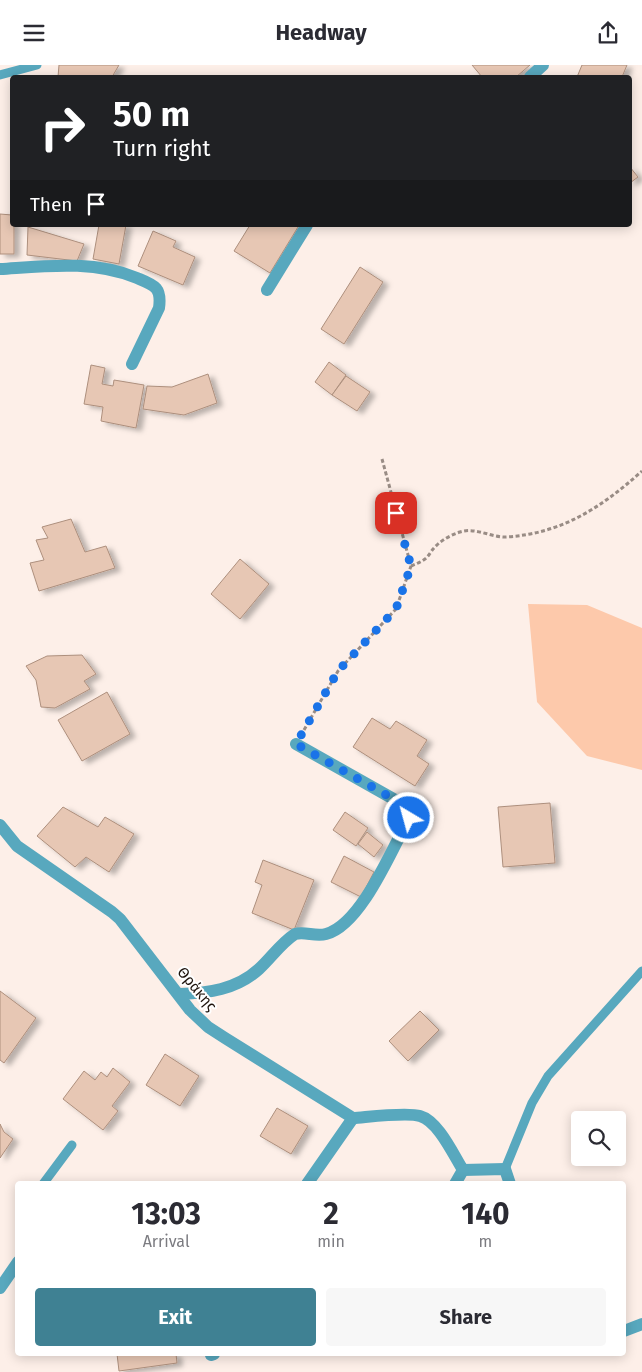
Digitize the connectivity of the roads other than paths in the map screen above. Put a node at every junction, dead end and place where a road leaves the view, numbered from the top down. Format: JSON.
{"nodes":[{"id":1,"x":37,"y":65,"type":"edge"},
{"id":2,"x":543,"y":65,"type":"edge"},
{"id":3,"x":0,"y":75,"type":"edge"},
{"id":4,"x":532,"y":75,"type":"edge"},
{"id":5,"x":306,"y":227,"type":"edge"},
{"id":6,"x":0,"y":269,"type":"edge"},
{"id":7,"x":267,"y":290,"type":"dead end"},
{"id":8,"x":132,"y":364,"type":"dead end"},
{"id":9,"x":296,"y":744,"type":"road end"},
{"id":10,"x":0,"y":825,"type":"edge"},
{"id":11,"x":642,"y":971,"type":"edge"},
{"id":12,"x":179,"y":994,"type":"junction"},
{"id":13,"x":353,"y":1118,"type":"junction"},
{"id":14,"x":72,"y":1145,"type":"dead end"},
{"id":15,"x":505,"y":1169,"type":"junction"},
{"id":16,"x":463,"y":1170,"type":"junction"},
{"id":17,"x":45,"y":1181,"type":"edge"},
{"id":18,"x":309,"y":1181,"type":"edge"},
{"id":19,"x":457,"y":1181,"type":"edge"},
{"id":20,"x":509,"y":1181,"type":"edge"},
{"id":21,"x":15,"y":1266,"type":"edge"},
{"id":22,"x":0,"y":1288,"type":"edge"},
{"id":23,"x":642,"y":1325,"type":"edge"},
{"id":24,"x":626,"y":1330,"type":"edge"}],
"edges":[{"from":1,"to":3,"type":"lane"},
{"from":2,"to":4,"type":"street"},
{"from":5,"to":7,"type":"street"},
{"from":6,"to":8,"type":"street"},
{"from":9,"to":12,"type":"street"},
{"from":10,"to":12,"type":"street","name":"Θράκης"},
{"from":11,"to":15,"type":"lane"},
{"from":12,"to":13,"type":"street","name":"Θράκης"},
{"from":13,"to":16,"type":"street"},
{"from":13,"to":18,"type":"street"},
{"from":14,"to":17,"type":"lane"},
{"from":15,"to":16,"type":"street"},
{"from":15,"to":20,"type":"street"},
{"from":16,"to":19,"type":"street"},
{"from":21,"to":22,"type":"street"},
{"from":23,"to":24,"type":"street"}]}
